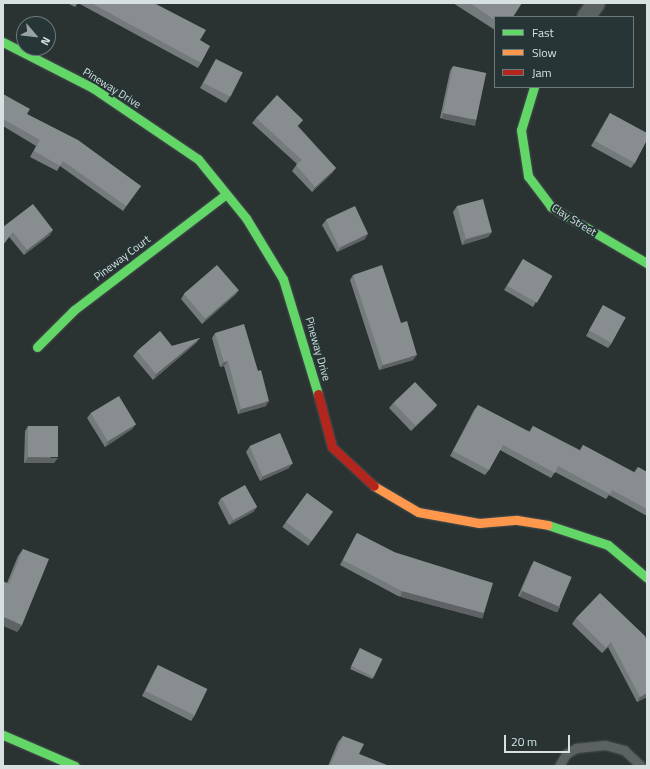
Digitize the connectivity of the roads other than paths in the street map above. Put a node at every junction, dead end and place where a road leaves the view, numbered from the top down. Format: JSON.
{"nodes":[{"id":1,"x":596,"y":3,"type":"edge"},
{"id":2,"x":587,"y":16,"type":"edge"},
{"id":3,"x":3,"y":42,"type":"edge"},
{"id":4,"x":534,"y":88,"type":"edge"},
{"id":5,"x":226,"y":194,"type":"junction"},
{"id":6,"x":647,"y":263,"type":"edge"},
{"id":7,"x":37,"y":347,"type":"dead end"},
{"id":8,"x":647,"y":578,"type":"edge"},
{"id":9,"x":3,"y":735,"type":"edge"},
{"id":10,"x":75,"y":766,"type":"edge"},
{"id":11,"x":559,"y":766,"type":"edge"},
{"id":12,"x":641,"y":766,"type":"edge"}],
"edges":[{"from":1,"to":2,"type":"street"},
{"from":3,"to":5,"type":"street","name":"Pineway Drive"},
{"from":4,"to":6,"type":"street","name":"Clay Street"},
{"from":5,"to":7,"type":"street","name":"Pineway Court"},
{"from":5,"to":8,"type":"street","name":"Pineway Drive"},
{"from":9,"to":10,"type":"street"},
{"from":11,"to":12,"type":"lane"}]}
